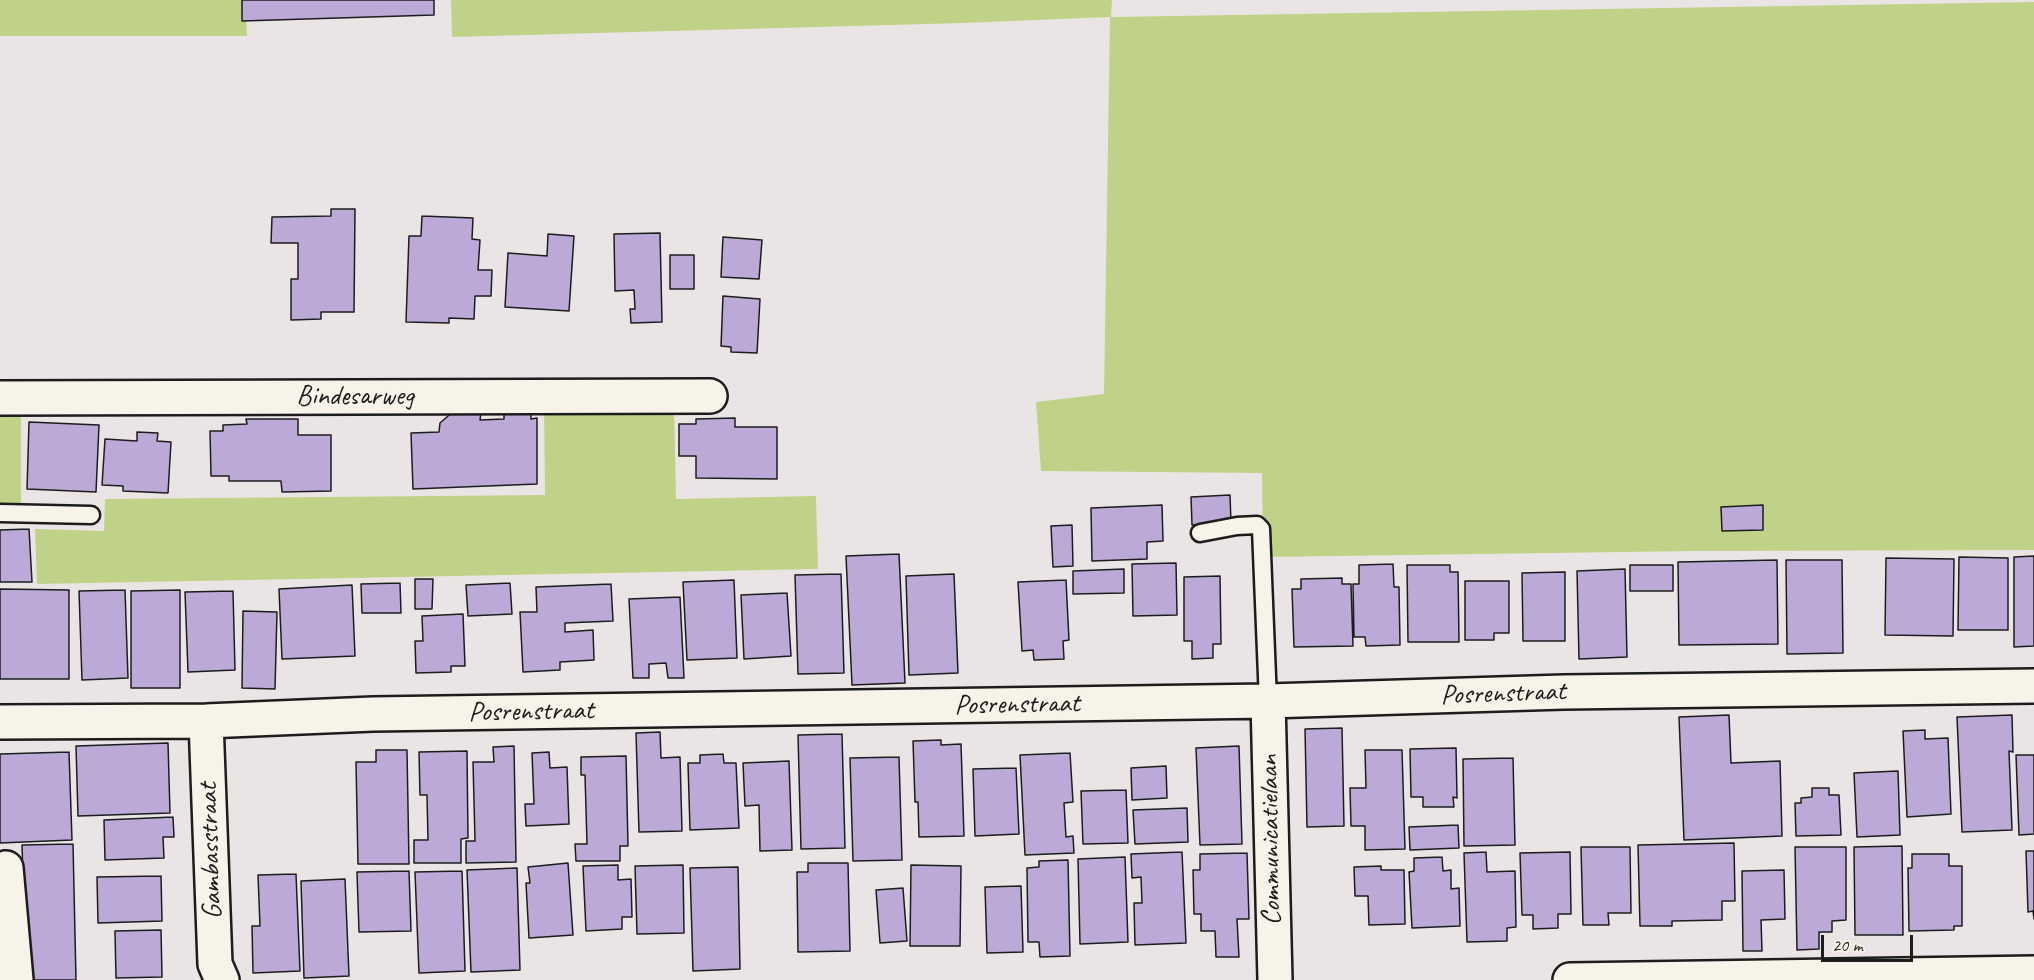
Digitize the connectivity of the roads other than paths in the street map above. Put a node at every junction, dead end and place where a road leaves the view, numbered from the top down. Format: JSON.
{"nodes":[{"id":1,"x":710,"y":396,"type":"dead end"},
{"id":2,"x":0,"y":398,"type":"edge"},
{"id":3,"x":0,"y":513,"type":"edge"},
{"id":4,"x":91,"y":515,"type":"dead end"},
{"id":5,"x":1200,"y":533,"type":"dead end"},
{"id":6,"x":2034,"y":686,"type":"edge"},
{"id":7,"x":1268,"y":701,"type":"junction"},
{"id":8,"x":206,"y":721,"type":"junction"},
{"id":9,"x":0,"y":722,"type":"edge"},
{"id":10,"x":6,"y":868,"type":"dead end"},
{"id":11,"x":2034,"y":972,"type":"edge"},
{"id":12,"x":16,"y":980,"type":"edge"},
{"id":13,"x":222,"y":980,"type":"edge"},
{"id":14,"x":1275,"y":980,"type":"edge"},
{"id":15,"x":1570,"y":980,"type":"edge"}],
"edges":[{"from":1,"to":2,"type":"street","name":"Bindesarweg"},
{"from":3,"to":4,"type":"lane"},
{"from":5,"to":7,"type":"lane"},
{"from":6,"to":7,"type":"street","name":"Posrenstraat"},
{"from":7,"to":8,"type":"street","name":"Posrenstraat"},
{"from":7,"to":14,"type":"street","name":"Communicatielaan"},
{"from":8,"to":9,"type":"street","name":"Posrenstraat"},
{"from":8,"to":13,"type":"street","name":"Gambasstraat"},
{"from":10,"to":12,"type":"street"},
{"from":11,"to":15,"type":"street"}]}
